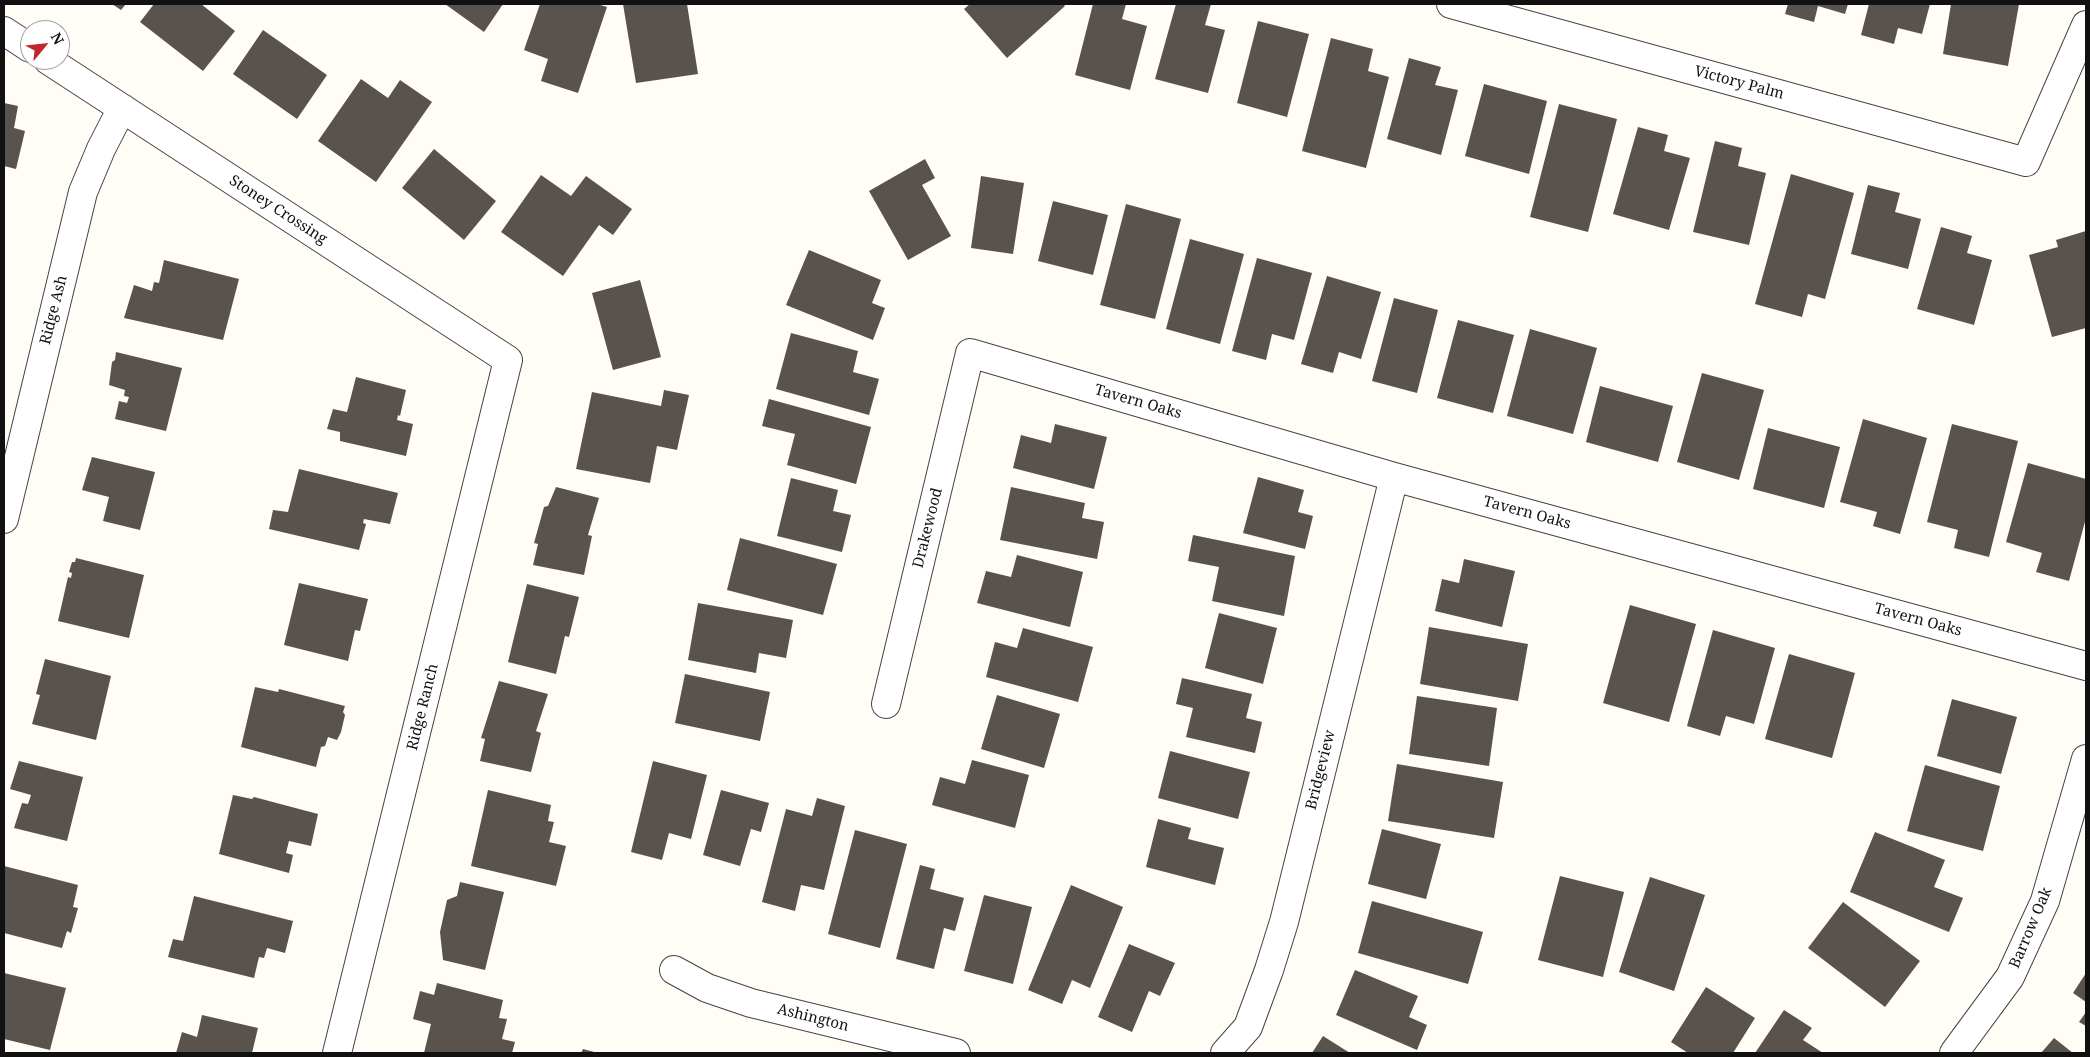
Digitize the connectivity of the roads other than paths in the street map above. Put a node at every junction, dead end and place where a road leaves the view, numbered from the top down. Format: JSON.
{"nodes":[{"id":1,"x":1451,"y":4,"type":"edge"},
{"id":2,"x":2086,"y":25,"type":"edge"},
{"id":3,"x":4,"y":31,"type":"edge"},
{"id":4,"x":20,"y":41,"type":"edge"},
{"id":5,"x":63,"y":70,"type":"edge"},
{"id":6,"x":122,"y":108,"type":"junction"},
{"id":7,"x":970,"y":353,"type":"joint"},
{"id":8,"x":508,"y":360,"type":"joint"},
{"id":9,"x":1394,"y":477,"type":"junction"},
{"id":10,"x":4,"y":519,"type":"edge"},
{"id":11,"x":2086,"y":666,"type":"edge"},
{"id":12,"x":886,"y":704,"type":"dead end"},
{"id":13,"x":2086,"y":759,"type":"edge"},
{"id":14,"x":674,"y":970,"type":"dead end"},
{"id":15,"x":338,"y":1053,"type":"edge"},
{"id":16,"x":956,"y":1053,"type":"edge"},
{"id":17,"x":1225,"y":1053,"type":"edge"},
{"id":18,"x":1954,"y":1053,"type":"edge"}],
"edges":[{"from":1,"to":2,"type":"street","name":"Victory Palm"},
{"from":3,"to":4,"type":"street"},
{"from":5,"to":6,"type":"street","name":"Stoney Crossing"},
{"from":6,"to":8,"type":"street","name":"Stoney Crossing"},
{"from":6,"to":10,"type":"street","name":"Ridge Ash"},
{"from":7,"to":9,"type":"street","name":"Tavern Oaks"},
{"from":7,"to":12,"type":"street","name":"Drakewood"},
{"from":8,"to":15,"type":"street","name":"Ridge Ranch"},
{"from":9,"to":11,"type":"street","name":"Tavern Oaks"},
{"from":9,"to":17,"type":"street","name":"Bridgeview"},
{"from":13,"to":18,"type":"street","name":"Barrow Oak"},
{"from":14,"to":16,"type":"street","name":"Ashington"}]}
